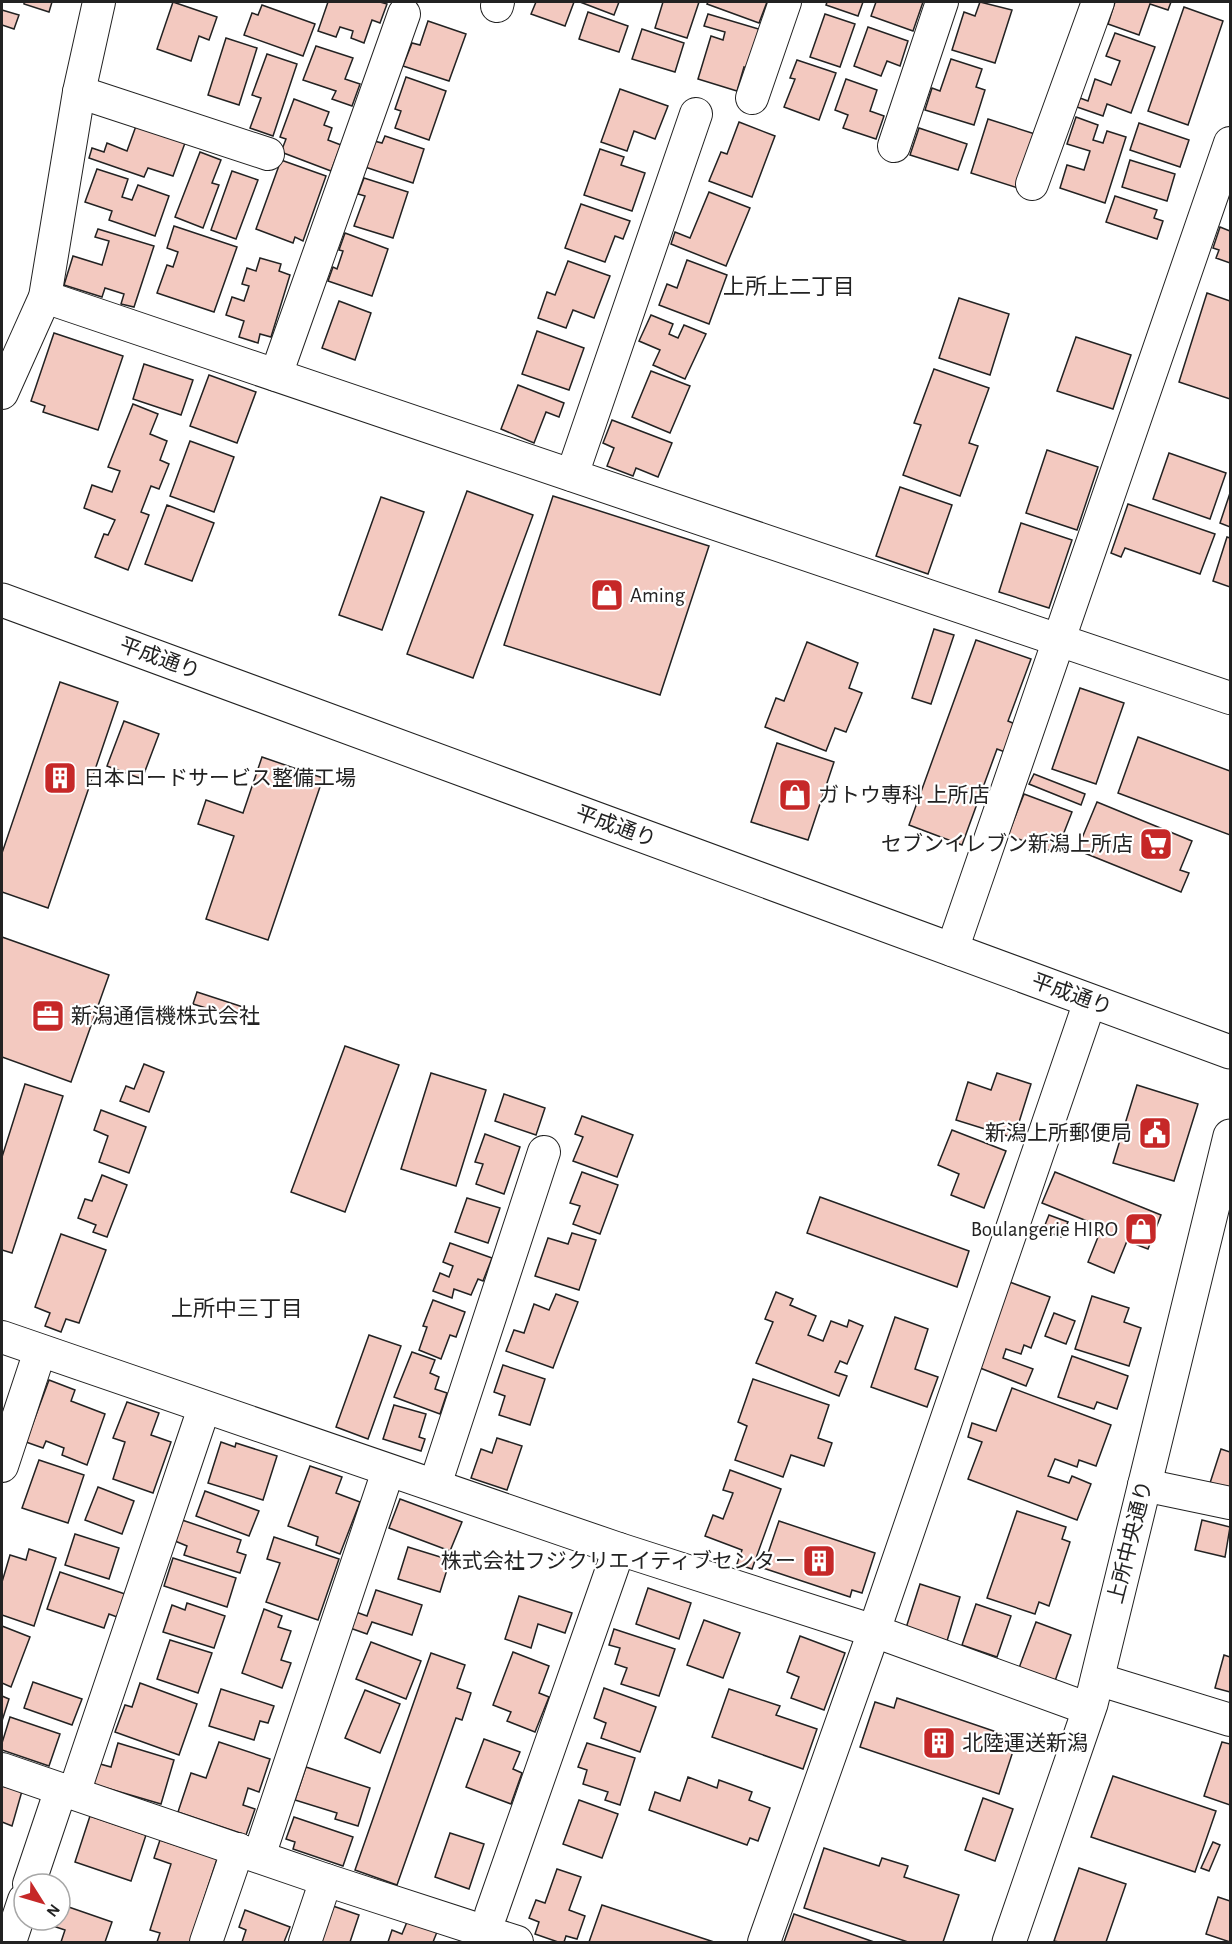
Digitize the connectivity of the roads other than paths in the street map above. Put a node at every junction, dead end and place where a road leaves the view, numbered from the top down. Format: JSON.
{"nodes":[{"id":1,"x":99,"y":2,"type":"edge"},
{"id":2,"x":785,"y":2,"type":"edge"},
{"id":3,"x":942,"y":2,"type":"edge"},
{"id":4,"x":1098,"y":2,"type":"edge"},
{"id":5,"x":404,"y":14,"type":"dead end"},
{"id":6,"x":79,"y":92,"type":"junction"},
{"id":7,"x":752,"y":98,"type":"dead end"},
{"id":8,"x":696,"y":114,"type":"dead end"},
{"id":9,"x":1230,"y":143,"type":"edge"},
{"id":10,"x":894,"y":146,"type":"dead end"},
{"id":11,"x":268,"y":154,"type":"dead end"},
{"id":12,"x":1032,"y":184,"type":"dead end"},
{"id":13,"x":45,"y":297,"type":"junction"},
{"id":14,"x":276,"y":375,"type":"junction"},
{"id":15,"x":2,"y":393,"type":"edge"},
{"id":16,"x":572,"y":475,"type":"junction"},
{"id":17,"x":2,"y":600,"type":"edge"},
{"id":18,"x":1060,"y":640,"type":"junction"},
{"id":19,"x":1230,"y":698,"type":"edge"},
{"id":20,"x":952,"y":950,"type":"junction"},
{"id":21,"x":1090,"y":1001,"type":"junction"},
{"id":22,"x":1230,"y":1052,"type":"edge"},
{"id":23,"x":1230,"y":1136,"type":"edge"},
{"id":24,"x":544,"y":1152,"type":"dead end"},
{"id":25,"x":2,"y":1337,"type":"edge"},
{"id":26,"x":40,"y":1351,"type":"junction"},
{"id":27,"x":204,"y":1408,"type":"junction"},
{"id":28,"x":2,"y":1466,"type":"edge"},
{"id":29,"x":388,"y":1471,"type":"junction"},
{"id":30,"x":435,"y":1485,"type":"junction"},
{"id":31,"x":1144,"y":1485,"type":"junction"},
{"id":32,"x":1230,"y":1503,"type":"edge"},
{"id":33,"x":619,"y":1549,"type":"junction"},
{"id":34,"x":873,"y":1631,"type":"junction"},
{"id":35,"x":1093,"y":1694,"type":"junction"},
{"id":36,"x":1230,"y":1720,"type":"edge"},
{"id":37,"x":2,"y":1769,"type":"edge"},
{"id":38,"x":67,"y":1791,"type":"junction"},
{"id":39,"x":248,"y":1852,"type":"junction"},
{"id":40,"x":34,"y":1872,"type":"edge"},
{"id":41,"x":326,"y":1880,"type":"junction"},
{"id":42,"x":491,"y":1914,"type":"dead end"},
{"id":43,"x":206,"y":1942,"type":"edge"},
{"id":44,"x":305,"y":1942,"type":"edge"},
{"id":45,"x":517,"y":1942,"type":"edge"},
{"id":46,"x":764,"y":1942,"type":"edge"},
{"id":47,"x":1010,"y":1942,"type":"edge"}],
"edges":[{"from":1,"to":6,"type":"street"},
{"from":2,"to":7,"type":"street"},
{"from":3,"to":10,"type":"street"},
{"from":4,"to":12,"type":"street"},
{"from":5,"to":14,"type":"street"},
{"from":6,"to":11,"type":"street"},
{"from":6,"to":13,"type":"street"},
{"from":8,"to":16,"type":"street"},
{"from":9,"to":18,"type":"street"},
{"from":13,"to":14,"type":"street"},
{"from":13,"to":15,"type":"street"},
{"from":14,"to":16,"type":"street"},
{"from":16,"to":18,"type":"street"},
{"from":17,"to":20,"type":"street","name":"平成通り"},
{"from":18,"to":19,"type":"street"},
{"from":18,"to":20,"type":"street"},
{"from":20,"to":21,"type":"street","name":"平成通り"},
{"from":21,"to":22,"type":"street","name":"平成通り"},
{"from":21,"to":34,"type":"street"},
{"from":23,"to":31,"type":"street","name":"上所中央通り"},
{"from":24,"to":30,"type":"street"},
{"from":25,"to":26,"type":"street"},
{"from":26,"to":27,"type":"street"},
{"from":26,"to":28,"type":"street"},
{"from":27,"to":29,"type":"street"},
{"from":27,"to":38,"type":"street"},
{"from":29,"to":30,"type":"street"},
{"from":29,"to":39,"type":"street"},
{"from":30,"to":33,"type":"street"},
{"from":31,"to":32,"type":"street"},
{"from":31,"to":35,"type":"street","name":"上所中央通り"},
{"from":33,"to":34,"type":"street"},
{"from":33,"to":42,"type":"street"},
{"from":34,"to":35,"type":"street"},
{"from":34,"to":46,"type":"street"},
{"from":35,"to":36,"type":"street"},
{"from":35,"to":47,"type":"street","name":"上所中央通り"},
{"from":37,"to":38,"type":"street"},
{"from":38,"to":39,"type":"street"},
{"from":38,"to":40,"type":"street"},
{"from":39,"to":41,"type":"street"},
{"from":39,"to":43,"type":"street"},
{"from":41,"to":44,"type":"street"},
{"from":41,"to":45,"type":"street"}]}
